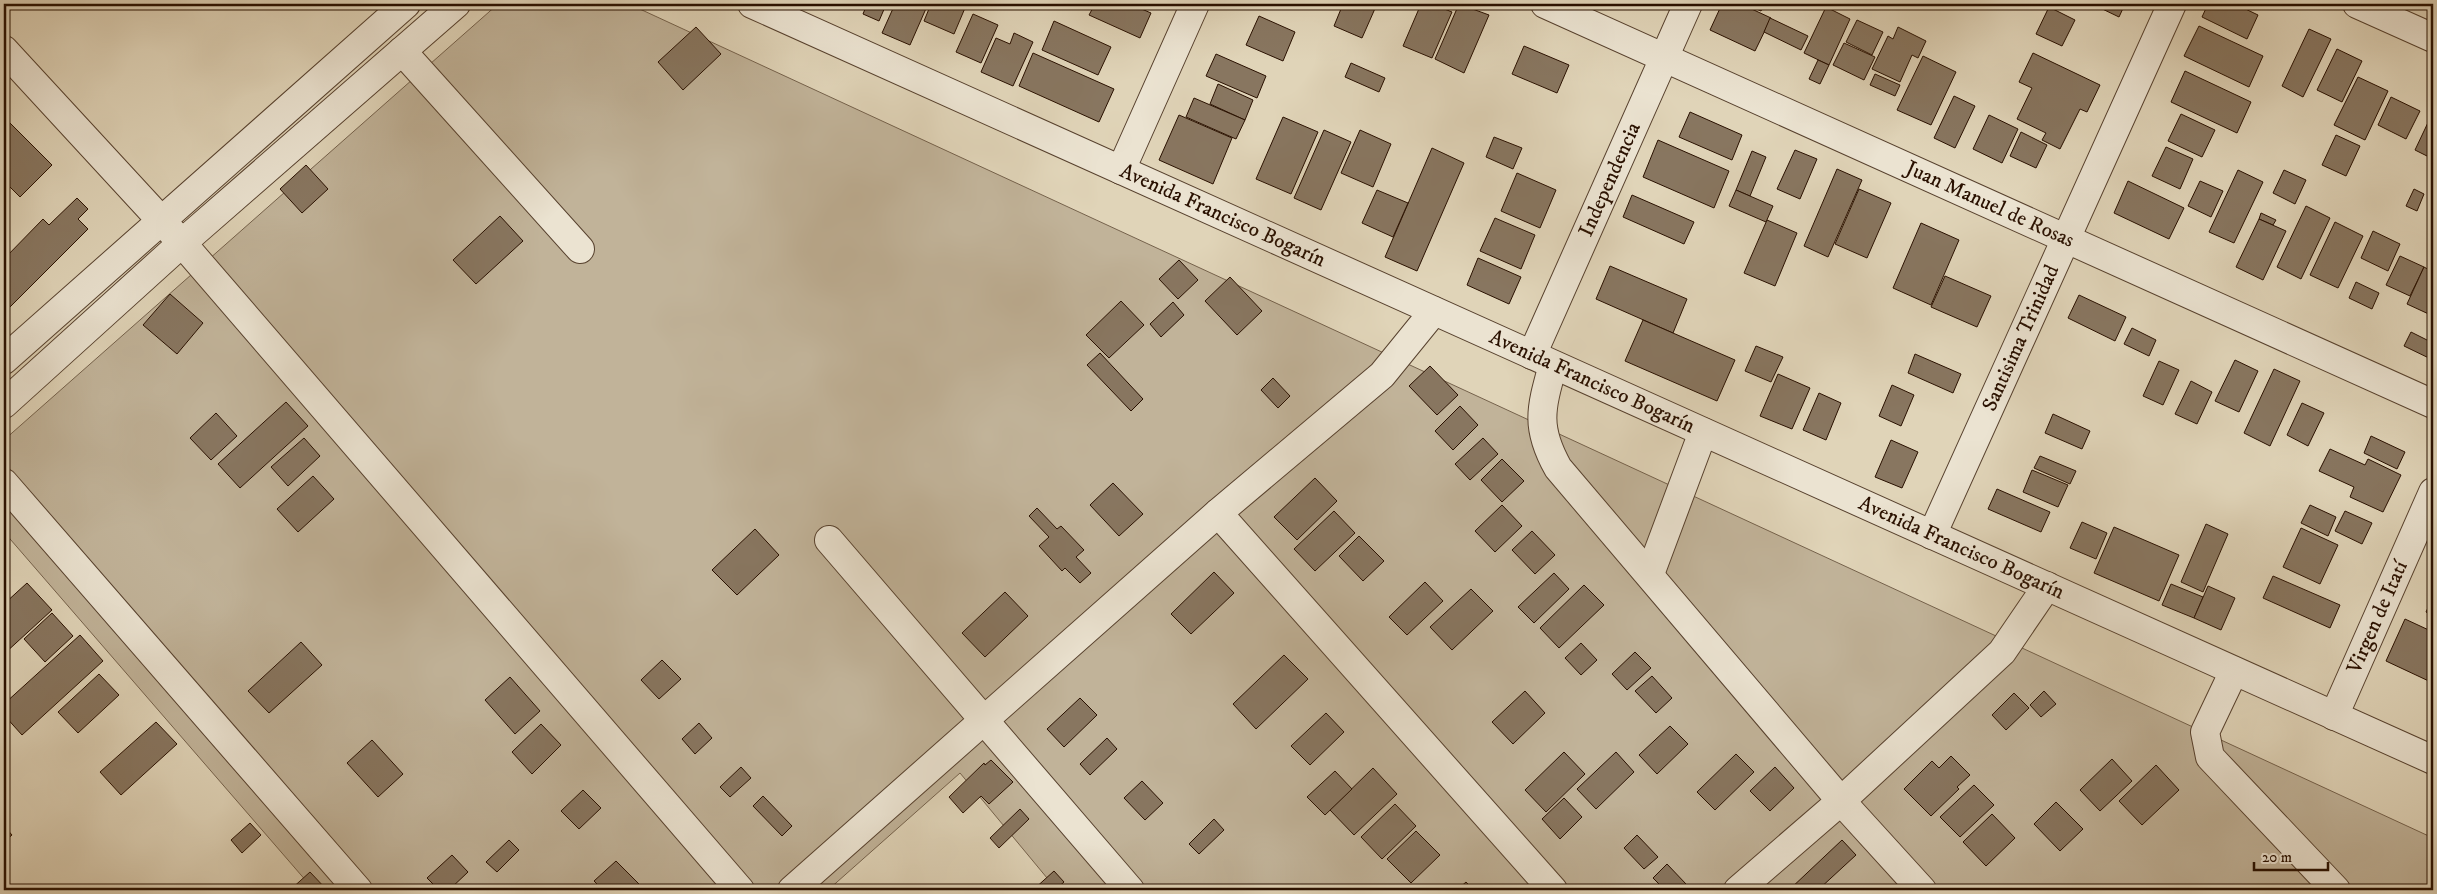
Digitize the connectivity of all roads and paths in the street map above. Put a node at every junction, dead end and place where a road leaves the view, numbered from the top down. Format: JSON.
{"nodes":[{"id":1,"x":406,"y":4,"type":"edge"},
{"id":2,"x":456,"y":4,"type":"edge"},
{"id":3,"x":752,"y":4,"type":"edge"},
{"id":4,"x":1195,"y":4,"type":"edge"},
{"id":5,"x":1545,"y":4,"type":"edge"},
{"id":6,"x":1688,"y":4,"type":"edge"},
{"id":7,"x":2172,"y":4,"type":"edge"},
{"id":8,"x":2357,"y":4,"type":"edge"},
{"id":9,"x":2433,"y":38,"type":"edge"},
{"id":10,"x":4,"y":50,"type":"edge"},
{"id":11,"x":402,"y":51,"type":"junction"},
{"id":12,"x":1664,"y":58,"type":"junction"},
{"id":13,"x":1121,"y":170,"type":"junction"},
{"id":14,"x":161,"y":221,"type":"junction"},
{"id":15,"x":2066,"y":238,"type":"junction"},
{"id":16,"x":182,"y":243,"type":"junction"},
{"id":17,"x":580,"y":250,"type":"dead end"},
{"id":18,"x":1434,"y":311,"type":"junction"},
{"id":19,"x":4,"y":360,"type":"edge"},
{"id":20,"x":1543,"y":360,"type":"junction"},
{"id":21,"x":4,"y":368,"type":"edge"},
{"id":22,"x":13,"y":396,"type":"edge"},
{"id":23,"x":2433,"y":404,"type":"edge"},
{"id":24,"x":1703,"y":432,"type":"junction"},
{"id":25,"x":4,"y":483,"type":"edge"},
{"id":26,"x":2433,"y":492,"type":"edge"},
{"id":27,"x":1218,"y":513,"type":"junction"},
{"id":28,"x":1932,"y":534,"type":"junction"},
{"id":29,"x":828,"y":540,"type":"dead end"},
{"id":30,"x":1650,"y":574,"type":"junction"},
{"id":31,"x":2047,"y":586,"type":"junction"},
{"id":32,"x":2234,"y":671,"type":"junction"},
{"id":33,"x":2334,"y":716,"type":"junction"},
{"id":34,"x":983,"y":720,"type":"junction"},
{"id":35,"x":2433,"y":760,"type":"edge"},
{"id":36,"x":1841,"y":801,"type":"junction"},
{"id":37,"x":358,"y":890,"type":"edge"},
{"id":38,"x":740,"y":890,"type":"edge"},
{"id":39,"x":792,"y":890,"type":"edge"},
{"id":40,"x":1130,"y":890,"type":"edge"},
{"id":41,"x":1554,"y":890,"type":"edge"},
{"id":42,"x":1738,"y":890,"type":"edge"},
{"id":43,"x":1922,"y":890,"type":"edge"},
{"id":44,"x":2336,"y":890,"type":"edge"}],
"edges":[{"from":1,"to":14,"type":"street"},
{"from":2,"to":11,"type":"street"},
{"from":3,"to":13,"type":"street","name":"Avenida Francisco Bogarín"},
{"from":4,"to":13,"type":"street"},
{"from":5,"to":12,"type":"street","name":"Juan Manuel de Rosas"},
{"from":6,"to":12,"type":"street","name":"Independencia"},
{"from":7,"to":15,"type":"street","name":"Santisima Trinidad"},
{"from":8,"to":9,"type":"street"},
{"from":10,"to":14,"type":"street"},
{"from":11,"to":16,"type":"street"},
{"from":11,"to":17,"type":"street"},
{"from":12,"to":15,"type":"street","name":"Juan Manuel de Rosas"},
{"from":12,"to":20,"type":"street","name":"Independencia"},
{"from":13,"to":18,"type":"street","name":"Avenida Francisco Bogarín"},
{"from":14,"to":16,"type":"street"},
{"from":14,"to":19,"type":"street"},
{"from":15,"to":23,"type":"street","name":"Juan Manuel de Rosas"},
{"from":15,"to":28,"type":"street","name":"Santisima Trinidad"},
{"from":16,"to":22,"type":"street"},
{"from":16,"to":38,"type":"street"},
{"from":18,"to":20,"type":"street","name":"Avenida Francisco Bogarín"},
{"from":18,"to":27,"type":"street"},
{"from":20,"to":24,"type":"street","name":"Avenida Francisco Bogarín"},
{"from":20,"to":30,"type":"street","name":"Independencia"},
{"from":21,"to":22,"type":"street"},
{"from":24,"to":28,"type":"street","name":"Avenida Francisco Bogarín"},
{"from":24,"to":30,"type":"street"},
{"from":25,"to":37,"type":"street"},
{"from":26,"to":33,"type":"street","name":"Virgen de Itatí"},
{"from":27,"to":34,"type":"street"},
{"from":27,"to":41,"type":"street"},
{"from":28,"to":31,"type":"street","name":"Avenida Francisco Bogarín"},
{"from":29,"to":34,"type":"street"},
{"from":30,"to":36,"type":"street","name":"Independencia"},
{"from":31,"to":32,"type":"street","name":"Avenida Francisco Bogarín"},
{"from":31,"to":36,"type":"street"},
{"from":32,"to":33,"type":"street","name":"Avenida Francisco Bogarín"},
{"from":32,"to":44,"type":"street"},
{"from":33,"to":35,"type":"street","name":"Avenida Francisco Bogarín"},
{"from":34,"to":39,"type":"street"},
{"from":34,"to":40,"type":"street"},
{"from":36,"to":42,"type":"street"},
{"from":36,"to":43,"type":"street","name":"Independencia"}]}
